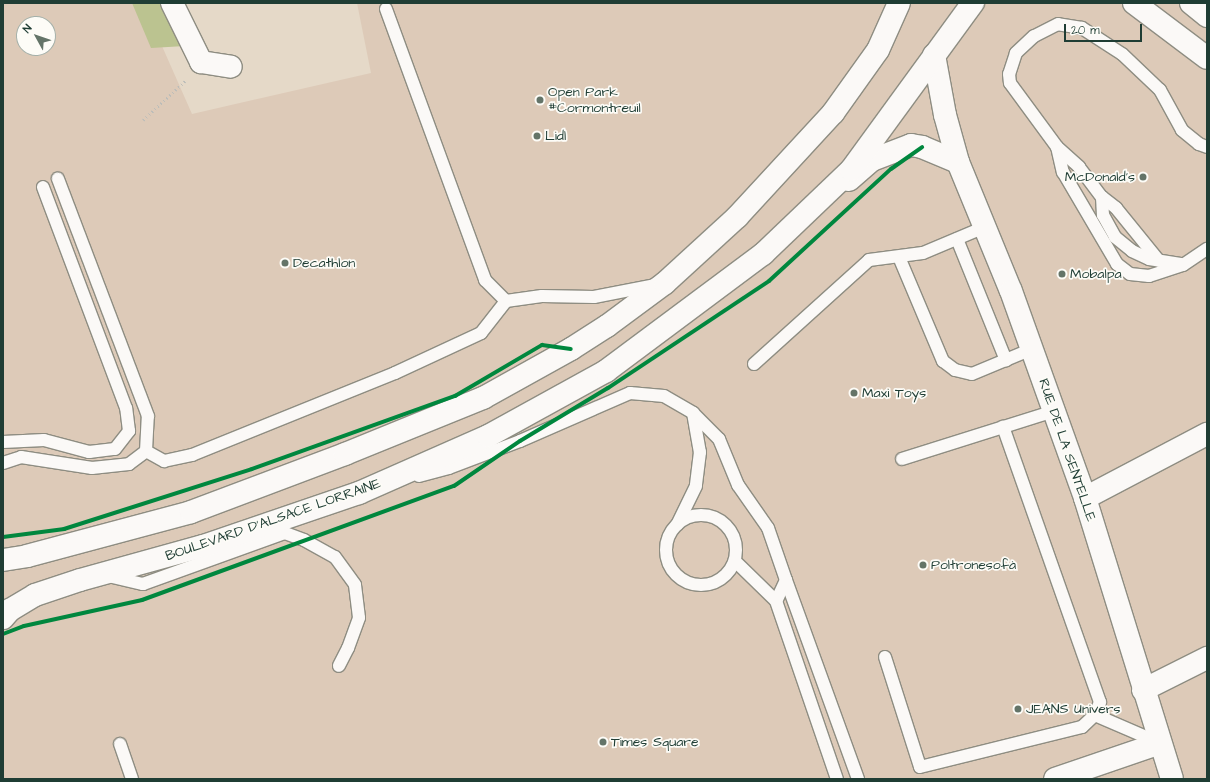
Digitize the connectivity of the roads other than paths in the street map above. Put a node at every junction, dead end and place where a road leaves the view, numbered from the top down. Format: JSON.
{"nodes":[{"id":1,"x":172,"y":3,"type":"edge"},
{"id":2,"x":899,"y":3,"type":"edge"},
{"id":3,"x":973,"y":3,"type":"edge"},
{"id":4,"x":1134,"y":3,"type":"edge"},
{"id":5,"x":1191,"y":3,"type":"edge"},
{"id":6,"x":386,"y":9,"type":"dead end"},
{"id":7,"x":1207,"y":16,"type":"edge"},
{"id":8,"x":934,"y":55,"type":"junction"},
{"id":9,"x":1207,"y":58,"type":"edge"},
{"id":10,"x":231,"y":67,"type":"dead end"},
{"id":11,"x":1056,"y":147,"type":"junction"},
{"id":12,"x":1207,"y":147,"type":"edge"},
{"id":13,"x":958,"y":162,"type":"junction"},
{"id":14,"x":58,"y":179,"type":"dead end"},
{"id":15,"x":43,"y":187,"type":"dead end"},
{"id":16,"x":1102,"y":197,"type":"junction"},
{"id":17,"x":985,"y":227,"type":"junction"},
{"id":18,"x":957,"y":239,"type":"junction"},
{"id":19,"x":1207,"y":249,"type":"edge"},
{"id":20,"x":763,"y":254,"type":"junction"},
{"id":21,"x":899,"y":256,"type":"junction"},
{"id":22,"x":1159,"y":261,"type":"junction"},
{"id":23,"x":1183,"y":265,"type":"junction"},
{"id":24,"x":665,"y":283,"type":"junction"},
{"id":25,"x":506,"y":301,"type":"junction"},
{"id":26,"x":1032,"y":349,"type":"junction"},
{"id":27,"x":1006,"y":360,"type":"junction"},
{"id":28,"x":754,"y":364,"type":"dead end"},
{"id":29,"x":1054,"y":411,"type":"junction"},
{"id":30,"x":693,"y":413,"type":"junction"},
{"id":31,"x":1003,"y":427,"type":"junction"},
{"id":32,"x":1207,"y":434,"type":"edge"},
{"id":33,"x":3,"y":442,"type":"edge"},
{"id":34,"x":146,"y":451,"type":"junction"},
{"id":35,"x":902,"y":458,"type":"dead end"},
{"id":36,"x":3,"y":463,"type":"edge"},
{"id":37,"x":377,"y":486,"type":"junction"},
{"id":38,"x":1085,"y":498,"type":"junction"},
{"id":39,"x":677,"y":525,"type":"junction"},
{"id":40,"x":3,"y":560,"type":"edge"},
{"id":41,"x":735,"y":561,"type":"junction"},
{"id":42,"x":101,"y":574,"type":"junction"},
{"id":43,"x":786,"y":580,"type":"junction"},
{"id":44,"x":776,"y":601,"type":"junction"},
{"id":45,"x":3,"y":618,"type":"edge"},
{"id":46,"x":885,"y":656,"type":"dead end"},
{"id":47,"x":1207,"y":658,"type":"edge"},
{"id":48,"x":339,"y":666,"type":"dead end"},
{"id":49,"x":1143,"y":690,"type":"junction"},
{"id":50,"x":1095,"y":715,"type":"junction"},
{"id":51,"x":1160,"y":743,"type":"junction"},
{"id":52,"x":120,"y":744,"type":"dead end"},
{"id":53,"x":132,"y":779,"type":"edge"},
{"id":54,"x":837,"y":779,"type":"edge"},
{"id":55,"x":858,"y":779,"type":"edge"},
{"id":56,"x":1055,"y":779,"type":"edge"},
{"id":57,"x":1172,"y":779,"type":"edge"}],
"edges":[{"from":1,"to":10,"type":"main road"},
{"from":2,"to":24,"type":"main road"},
{"from":3,"to":8,"type":"main road","name":"BOULEVARD D'ALSACE LORRAINE"},
{"from":4,"to":9,"type":"main road"},
{"from":5,"to":7,"type":"main road"},
{"from":6,"to":25,"type":"lane"},
{"from":8,"to":13,"type":"main road","name":"RUE DE LA SENTELLE"},
{"from":8,"to":20,"type":"main road","name":"BOULEVARD D'ALSACE LORRAINE"},
{"from":11,"to":12,"type":"lane"},
{"from":11,"to":16,"type":"lane"},
{"from":11,"to":23,"type":"lane"},
{"from":13,"to":17,"type":"main road","name":"RUE DE LA SENTELLE"},
{"from":13,"to":20,"type":"main road"},
{"from":14,"to":34,"type":"lane"},
{"from":15,"to":33,"type":"lane"},
{"from":16,"to":22,"type":"lane"},
{"from":16,"to":22,"type":"lane"},
{"from":17,"to":18,"type":"lane"},
{"from":17,"to":26,"type":"main road","name":"RUE DE LA SENTELLE"},
{"from":18,"to":21,"type":"lane"},
{"from":18,"to":27,"type":"lane"},
{"from":19,"to":23,"type":"lane"},
{"from":20,"to":37,"type":"main road","name":"BOULEVARD D'ALSACE LORRAINE"},
{"from":21,"to":27,"type":"lane"},
{"from":21,"to":28,"type":"lane"},
{"from":22,"to":23,"type":"lane"},
{"from":24,"to":25,"type":"lane"},
{"from":24,"to":40,"type":"main road"},
{"from":25,"to":34,"type":"lane"},
{"from":26,"to":27,"type":"lane"},
{"from":26,"to":29,"type":"main road","name":"RUE DE LA SENTELLE"},
{"from":29,"to":31,"type":"lane"},
{"from":29,"to":38,"type":"main road","name":"RUE DE LA SENTELLE"},
{"from":30,"to":37,"type":"lane"},
{"from":30,"to":39,"type":"lane"},
{"from":30,"to":43,"type":"lane"},
{"from":31,"to":35,"type":"lane"},
{"from":31,"to":50,"type":"lane"},
{"from":32,"to":38,"type":"main road"},
{"from":34,"to":36,"type":"lane"},
{"from":37,"to":42,"type":"main road","name":"BOULEVARD D'ALSACE LORRAINE"},
{"from":38,"to":49,"type":"main road","name":"RUE DE LA SENTELLE"},
{"from":39,"to":41,"type":"lane"},
{"from":39,"to":41,"type":"lane"},
{"from":41,"to":44,"type":"lane"},
{"from":42,"to":45,"type":"main road","name":"BOULEVARD D'ALSACE LORRAINE"},
{"from":42,"to":48,"type":"lane"},
{"from":43,"to":44,"type":"lane"},
{"from":43,"to":55,"type":"lane"},
{"from":44,"to":54,"type":"lane"},
{"from":46,"to":50,"type":"lane"},
{"from":47,"to":49,"type":"main road"},
{"from":49,"to":51,"type":"main road","name":"RUE DE LA SENTELLE"},
{"from":50,"to":51,"type":"lane"},
{"from":51,"to":56,"type":"main road"},
{"from":51,"to":57,"type":"main road","name":"RUE DE LA SENTELLE"},
{"from":52,"to":53,"type":"lane"}]}
